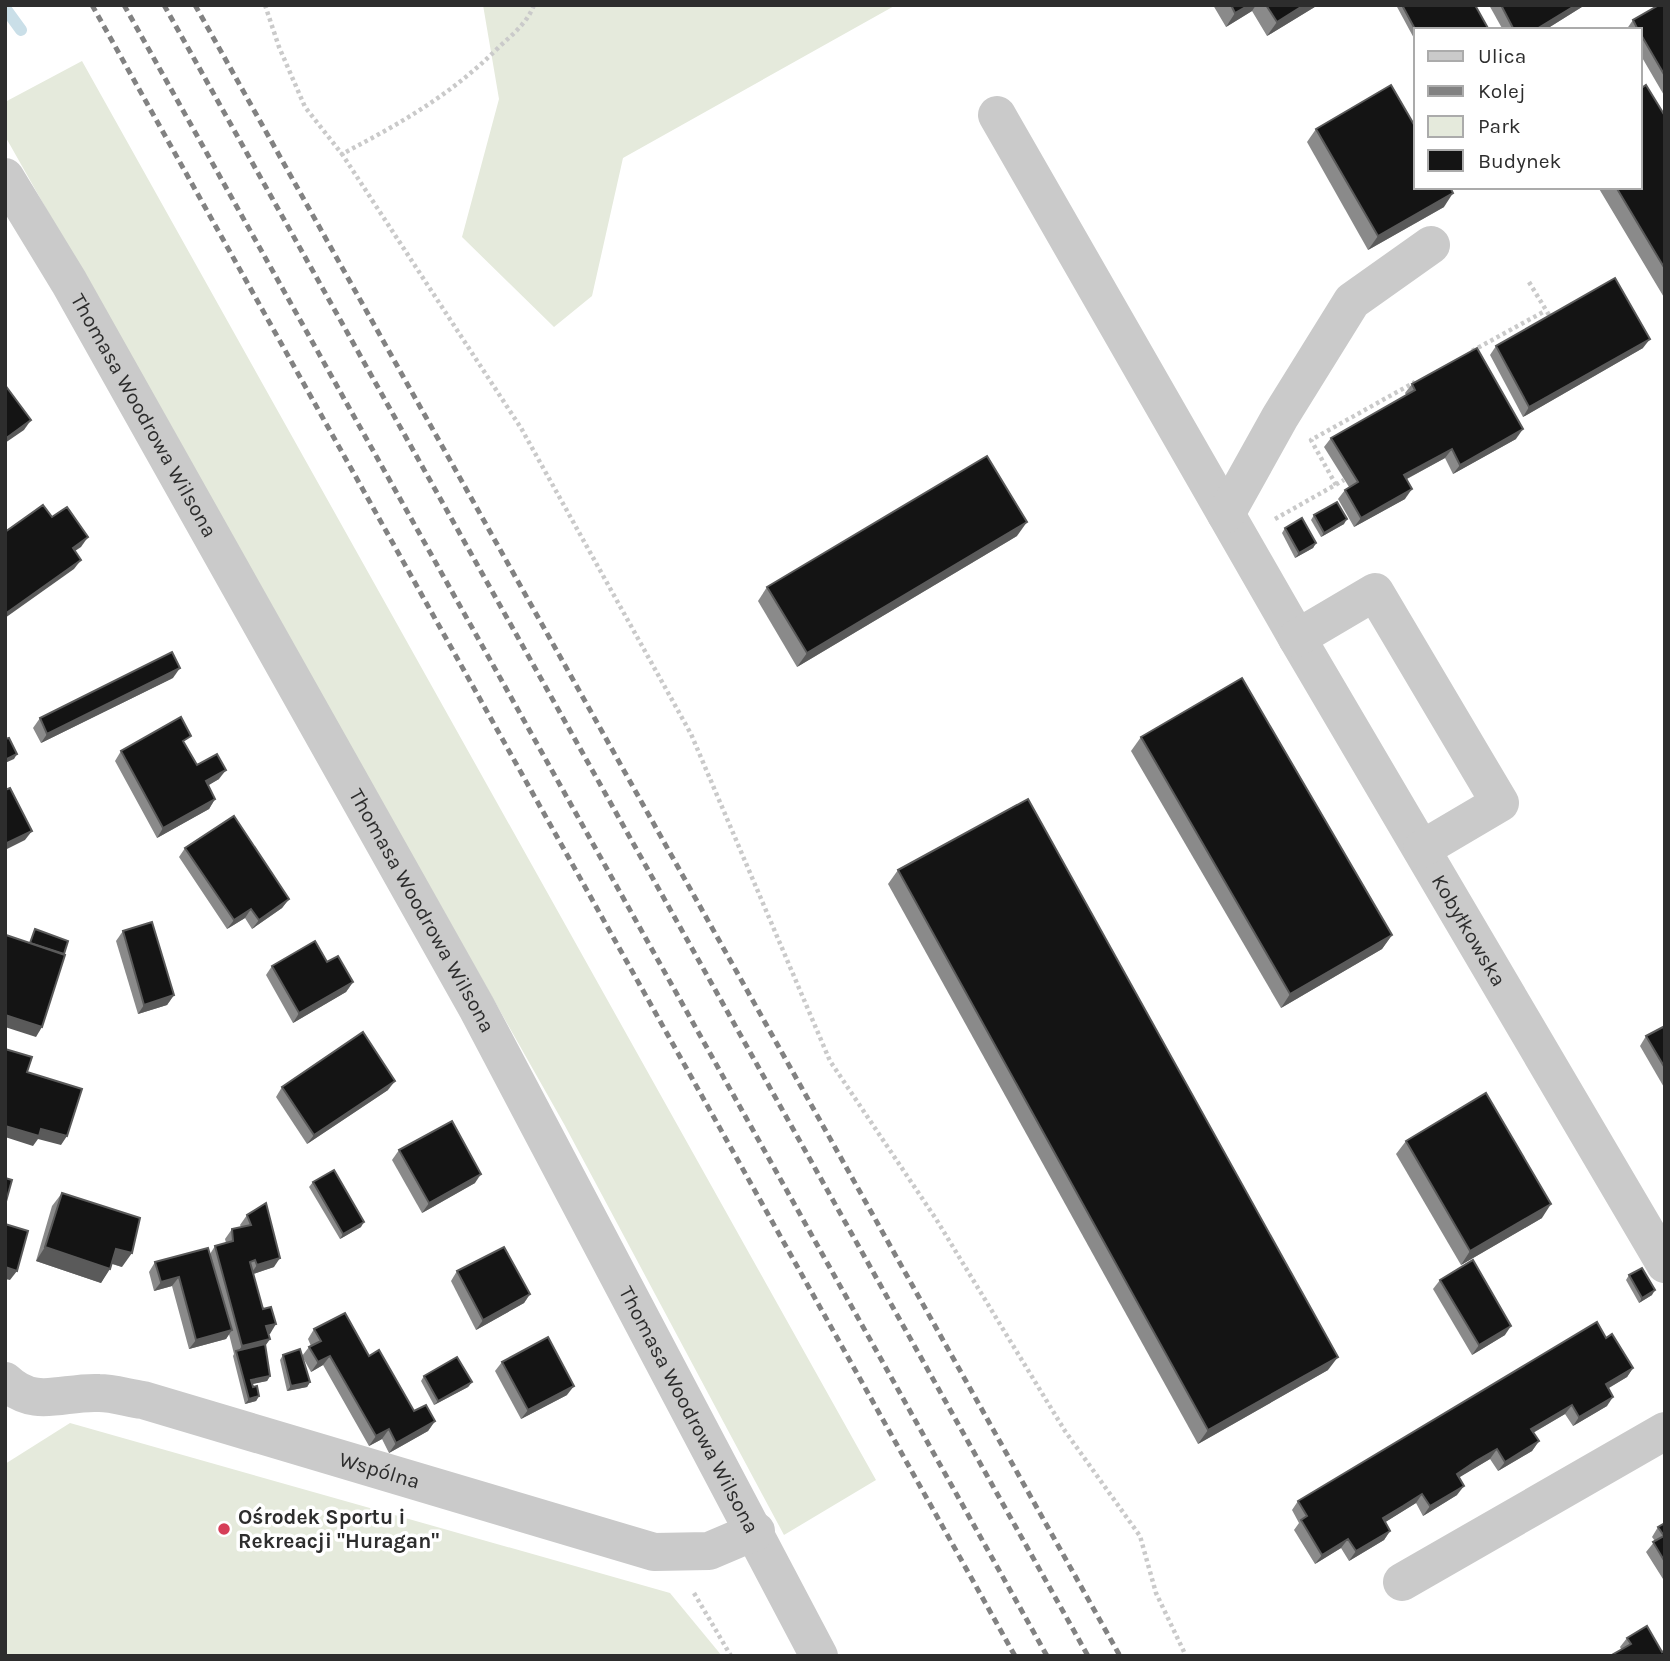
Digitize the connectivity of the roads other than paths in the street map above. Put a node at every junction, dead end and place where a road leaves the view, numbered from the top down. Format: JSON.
{"nodes":[{"id":1,"x":997,"y":115,"type":"dead end"},
{"id":2,"x":5,"y":177,"type":"edge"},
{"id":3,"x":18,"y":232,"type":"edge"},
{"id":4,"x":1431,"y":245,"type":"dead end"},
{"id":5,"x":1226,"y":514,"type":"junction"},
{"id":6,"x":1297,"y":638,"type":"junction"},
{"id":7,"x":1422,"y":849,"type":"junction"},
{"id":8,"x":1659,"y":1240,"type":"edge"},
{"id":9,"x":15,"y":1400,"type":"edge"},
{"id":10,"x":1665,"y":1431,"type":"edge"},
{"id":11,"x":756,"y":1531,"type":"junction"},
{"id":12,"x":1402,"y":1582,"type":"dead end"},
{"id":13,"x":819,"y":1656,"type":"edge"}],
"edges":[{"from":1,"to":5,"type":"street","name":"Kobyłkowska"},
{"from":2,"to":3,"type":"street","name":"Thomasa Woodrowa Wilsona"},
{"from":3,"to":11,"type":"street","name":"Thomasa Woodrowa Wilsona"},
{"from":4,"to":5,"type":"street"},
{"from":5,"to":6,"type":"street","name":"Kobyłkowska"},
{"from":6,"to":7,"type":"street","name":"Kobyłkowska"},
{"from":6,"to":7,"type":"street"},
{"from":7,"to":8,"type":"street","name":"Kobyłkowska"},
{"from":9,"to":11,"type":"street","name":"Wspólna"},
{"from":10,"to":12,"type":"street"},
{"from":11,"to":13,"type":"street","name":"Thomasa Woodrowa Wilsona"}]}
